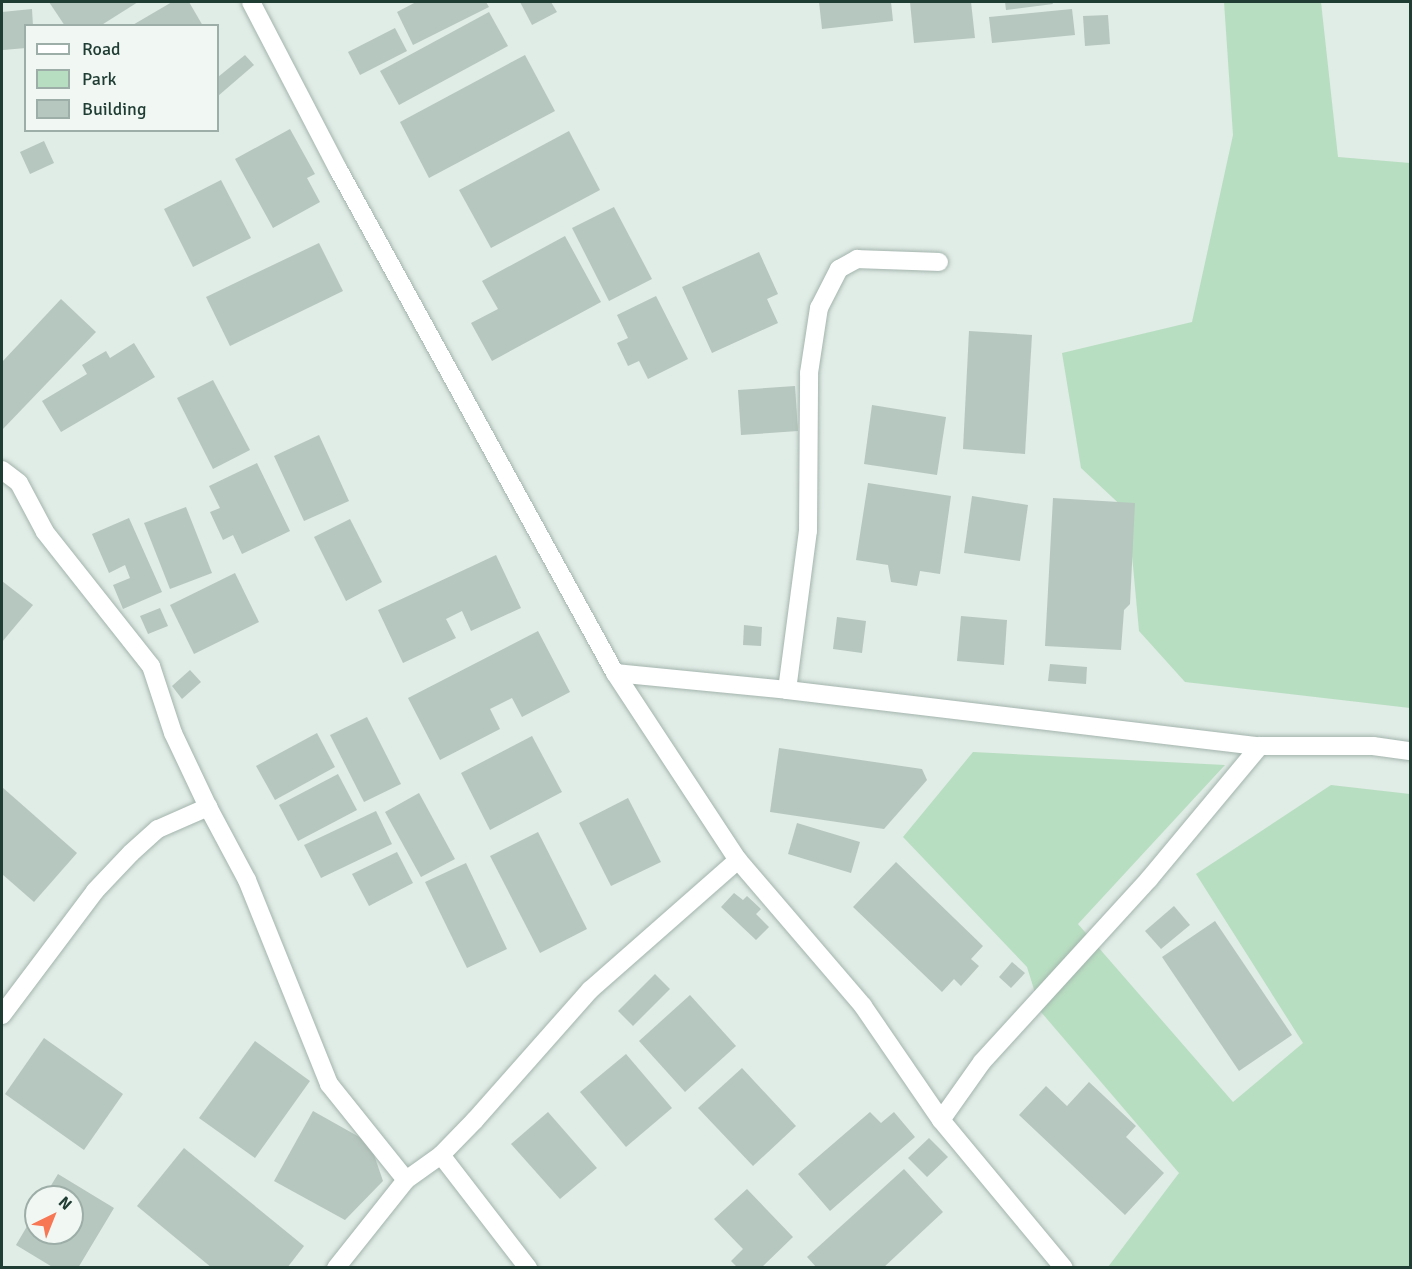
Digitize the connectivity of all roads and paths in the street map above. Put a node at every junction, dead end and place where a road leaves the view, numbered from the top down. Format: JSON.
{"nodes":[{"id":1,"x":251,"y":2,"type":"edge"},
{"id":2,"x":939,"y":262,"type":"dead end"},
{"id":3,"x":2,"y":470,"type":"edge"},
{"id":4,"x":615,"y":673,"type":"junction"},
{"id":5,"x":787,"y":690,"type":"junction"},
{"id":6,"x":1260,"y":746,"type":"junction"},
{"id":7,"x":1410,"y":751,"type":"edge"},
{"id":8,"x":208,"y":807,"type":"junction"},
{"id":9,"x":738,"y":860,"type":"junction"},
{"id":10,"x":2,"y":1015,"type":"edge"},
{"id":11,"x":941,"y":1120,"type":"junction"},
{"id":12,"x":441,"y":1155,"type":"junction"},
{"id":13,"x":406,"y":1180,"type":"junction"},
{"id":14,"x":336,"y":1268,"type":"edge"},
{"id":15,"x":528,"y":1268,"type":"edge"},
{"id":16,"x":1064,"y":1268,"type":"edge"}],
"edges":[{"from":1,"to":4,"type":"street"},
{"from":2,"to":5,"type":"street"},
{"from":3,"to":8,"type":"street"},
{"from":4,"to":5,"type":"street"},
{"from":4,"to":9,"type":"street"},
{"from":5,"to":6,"type":"street"},
{"from":6,"to":7,"type":"street"},
{"from":6,"to":11,"type":"street"},
{"from":8,"to":10,"type":"street"},
{"from":8,"to":13,"type":"street"},
{"from":9,"to":11,"type":"street"},
{"from":9,"to":12,"type":"street"},
{"from":11,"to":16,"type":"street"},
{"from":12,"to":13,"type":"street"},
{"from":12,"to":15,"type":"street"},
{"from":13,"to":14,"type":"street"}]}
